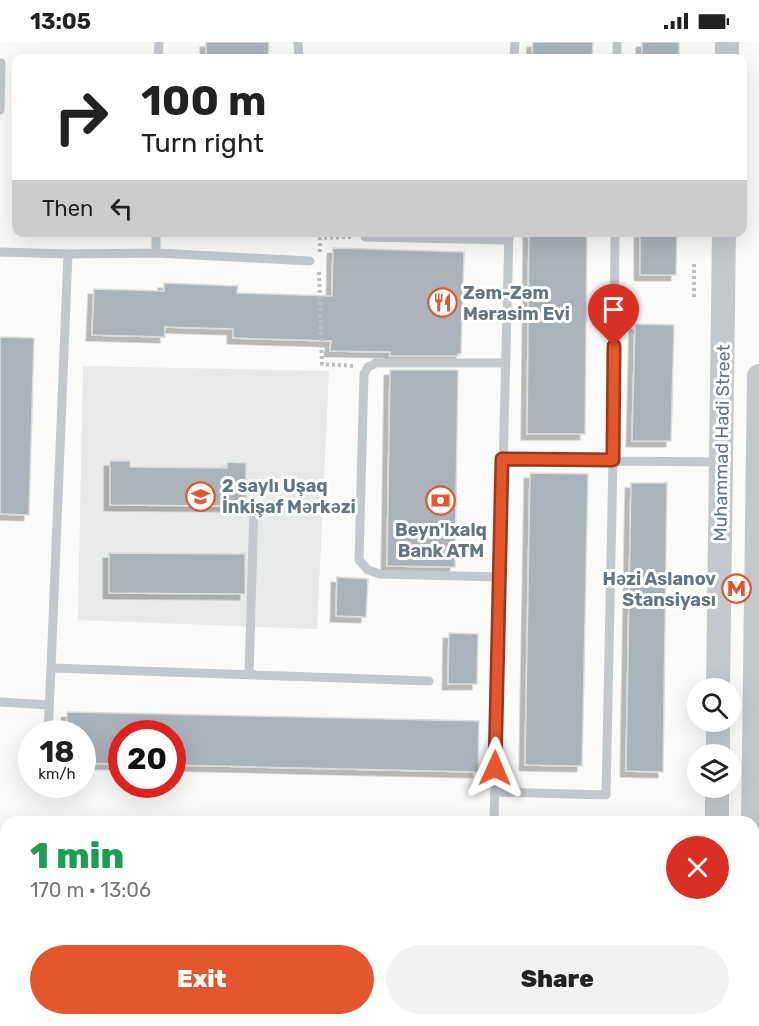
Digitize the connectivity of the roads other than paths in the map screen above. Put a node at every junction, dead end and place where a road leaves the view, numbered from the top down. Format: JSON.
{"nodes":[{"id":1,"x":1,"y":63,"type":"edge"},
{"id":2,"x":0,"y":110,"type":"edge"},
{"id":3,"x":156,"y":237,"type":"edge"},
{"id":4,"x":508,"y":237,"type":"edge"},
{"id":5,"x":615,"y":237,"type":"edge"},
{"id":6,"x":724,"y":237,"type":"edge"},
{"id":7,"x":0,"y":252,"type":"edge"},
{"id":8,"x":156,"y":253,"type":"junction"},
{"id":9,"x":68,"y":254,"type":"junction"},
{"id":10,"x":310,"y":261,"type":"dead end"},
{"id":11,"x":506,"y":363,"type":"junction"},
{"id":12,"x":759,"y":376,"type":"edge"},
{"id":13,"x":502,"y":459,"type":"junction"},
{"id":14,"x":613,"y":460,"type":"junction"},
{"id":15,"x":721,"y":462,"type":"junction"},
{"id":16,"x":254,"y":508,"type":"dead end"},
{"id":17,"x":720,"y":568,"type":"junction"},
{"id":18,"x":755,"y":569,"type":"junction"},
{"id":19,"x":500,"y":577,"type":"junction"},
{"id":20,"x":51,"y":668,"type":"junction"},
{"id":21,"x":249,"y":675,"type":"junction"},
{"id":22,"x":718,"y":678,"type":"edge"},
{"id":23,"x":429,"y":681,"type":"dead end"},
{"id":24,"x":0,"y":702,"type":"edge"},
{"id":25,"x":49,"y":705,"type":"junction"},
{"id":26,"x":48,"y":720,"type":"edge"},
{"id":27,"x":495,"y":792,"type":"junction"},
{"id":28,"x":717,"y":798,"type":"edge"},
{"id":29,"x":494,"y":816,"type":"edge"},
{"id":30,"x":717,"y":816,"type":"edge"},
{"id":31,"x":753,"y":816,"type":"edge"}],
"edges":[{"from":1,"to":2,"type":"lane"},
{"from":3,"to":8,"type":"lane"},
{"from":4,"to":11,"type":"lane"},
{"from":5,"to":14,"type":"lane"},
{"from":6,"to":15,"type":"street","name":"Muhammad Hadi Street"},
{"from":7,"to":9,"type":"lane"},
{"from":8,"to":9,"type":"lane"},
{"from":8,"to":10,"type":"lane"},
{"from":9,"to":20,"type":"lane"},
{"from":11,"to":13,"type":"lane"},
{"from":11,"to":19,"type":"lane"},
{"from":12,"to":18,"type":"street","name":"Muhammad Hadi Street"},
{"from":13,"to":14,"type":"lane"},
{"from":13,"to":19,"type":"lane"},
{"from":14,"to":15,"type":"lane"},
{"from":14,"to":27,"type":"lane"},
{"from":15,"to":17,"type":"street","name":"Muhammad Hadi Street"},
{"from":16,"to":21,"type":"lane"},
{"from":17,"to":18,"type":"street"},
{"from":17,"to":22,"type":"street","name":"Muhammad Hadi Street"},
{"from":18,"to":31,"type":"street","name":"Muhammad Hadi Street"},
{"from":19,"to":27,"type":"lane"},
{"from":20,"to":21,"type":"lane"},
{"from":20,"to":25,"type":"lane"},
{"from":21,"to":23,"type":"lane"},
{"from":24,"to":25,"type":"lane"},
{"from":25,"to":26,"type":"lane"},
{"from":27,"to":29,"type":"lane"},
{"from":28,"to":30,"type":"street"}]}
